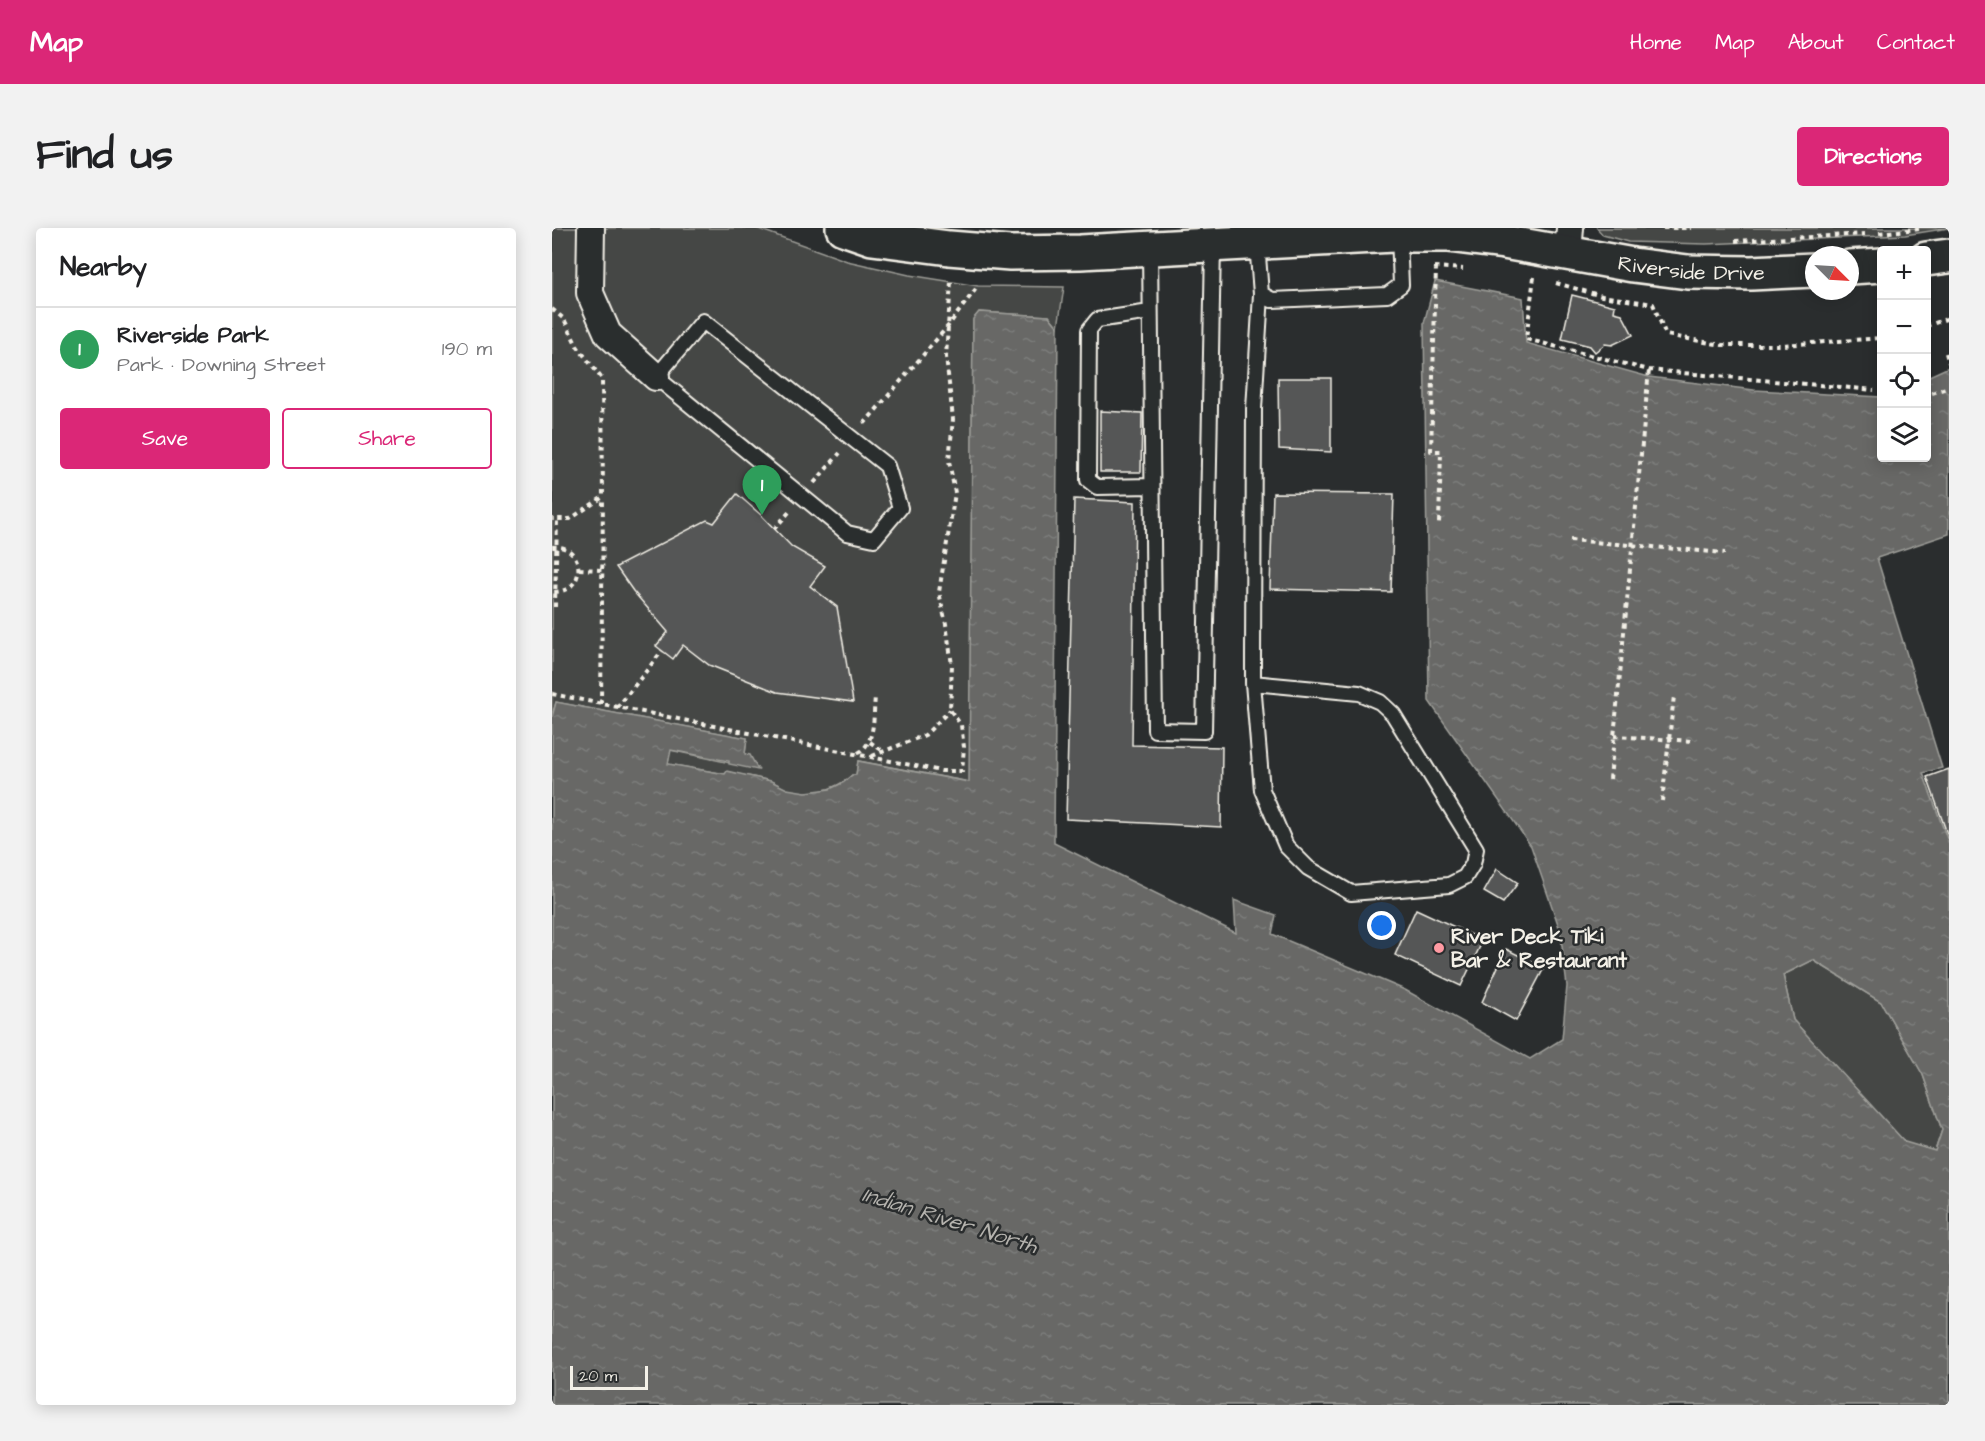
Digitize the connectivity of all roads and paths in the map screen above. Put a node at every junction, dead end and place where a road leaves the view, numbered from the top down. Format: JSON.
{"nodes":[{"id":1,"x":591,"y":228,"type":"edge"},
{"id":2,"x":843,"y":228,"type":"edge"},
{"id":3,"x":1664,"y":228,"type":"edge"},
{"id":4,"x":1691,"y":228,"type":"edge"},
{"id":5,"x":1922,"y":228,"type":"edge"},
{"id":6,"x":1500,"y":234,"type":"edge"},
{"id":7,"x":1399,"y":236,"type":"junction"},
{"id":8,"x":1011,"y":241,"type":"edge"},
{"id":9,"x":1569,"y":241,"type":"edge"},
{"id":10,"x":1734,"y":241,"type":"dead end"},
{"id":11,"x":1257,"y":243,"type":"junction"},
{"id":12,"x":1170,"y":244,"type":"junction"},
{"id":13,"x":1213,"y":245,"type":"junction"},
{"id":14,"x":1949,"y":256,"type":"edge"},
{"id":15,"x":1931,"y":258,"type":"edge"},
{"id":16,"x":1877,"y":264,"type":"edge"},
{"id":17,"x":1428,"y":266,"type":"dead end"},
{"id":18,"x":1859,"y":266,"type":"edge"},
{"id":19,"x":1436,"y":267,"type":"junction"},
{"id":20,"x":1468,"y":269,"type":"dead end"},
{"id":21,"x":1805,"y":270,"type":"edge"},
{"id":22,"x":1528,"y":276,"type":"dead end"},
{"id":23,"x":1546,"y":280,"type":"dead end"},
{"id":24,"x":951,"y":281,"type":"dead end"},
{"id":25,"x":978,"y":286,"type":"dead end"},
{"id":26,"x":1261,"y":294,"type":"junction"},
{"id":27,"x":552,"y":309,"type":"edge"},
{"id":28,"x":1150,"y":312,"type":"junction"},
{"id":29,"x":1949,"y":318,"type":"edge"},
{"id":30,"x":1931,"y":324,"type":"edge"},
{"id":31,"x":948,"y":326,"type":"junction"},
{"id":32,"x":1877,"y":338,"type":"edge"},
{"id":33,"x":1946,"y":352,"type":"dead end"},
{"id":34,"x":1949,"y":363,"type":"edge"},
{"id":35,"x":1649,"y":370,"type":"junction"},
{"id":36,"x":656,"y":377,"type":"junction"},
{"id":37,"x":1949,"y":387,"type":"edge"},
{"id":38,"x":1874,"y":390,"type":"dead end"},
{"id":39,"x":1932,"y":393,"type":"dead end"},
{"id":40,"x":864,"y":425,"type":"dead end"},
{"id":41,"x":841,"y":452,"type":"dead end"},
{"id":42,"x":1152,"y":486,"type":"junction"},
{"id":43,"x":802,"y":496,"type":"junction"},
{"id":44,"x":603,"y":497,"type":"junction"},
{"id":45,"x":554,"y":519,"type":"edge"},
{"id":46,"x":1439,"y":523,"type":"dead end"},
{"id":47,"x":774,"y":529,"type":"dead end"},
{"id":48,"x":1570,"y":540,"type":"dead end"},
{"id":49,"x":1632,"y":545,"type":"junction"},
{"id":50,"x":554,"y":546,"type":"edge"},
{"id":51,"x":1725,"y":553,"type":"dead end"},
{"id":52,"x":579,"y":569,"type":"junction"},
{"id":53,"x":602,"y":570,"type":"junction"},
{"id":54,"x":553,"y":593,"type":"edge"},
{"id":55,"x":555,"y":607,"type":"dead end"},
{"id":56,"x":662,"y":651,"type":"dead end"},
{"id":57,"x":1253,"y":683,"type":"junction"},
{"id":58,"x":552,"y":694,"type":"edge"},
{"id":59,"x":1674,"y":696,"type":"dead end"},
{"id":60,"x":875,"y":697,"type":"dead end"},
{"id":61,"x":601,"y":704,"type":"junction"},
{"id":62,"x":617,"y":708,"type":"junction"},
{"id":63,"x":950,"y":710,"type":"junction"},
{"id":64,"x":1614,"y":736,"type":"junction"},
{"id":65,"x":1669,"y":740,"type":"junction"},
{"id":66,"x":1692,"y":741,"type":"dead end"},
{"id":67,"x":870,"y":742,"type":"junction"},
{"id":68,"x":883,"y":751,"type":"junction"},
{"id":69,"x":856,"y":754,"type":"junction"},
{"id":70,"x":871,"y":757,"type":"junction"},
{"id":71,"x":1610,"y":779,"type":"dead end"},
{"id":72,"x":1662,"y":801,"type":"dead end"}],
"edges":[{"from":1,"to":36,"type":"street"},
{"from":2,"to":8,"type":"main road","name":"Riverside Drive"},
{"from":3,"to":4,"type":"path"},
{"from":5,"to":10,"type":"path"},
{"from":6,"to":7,"type":"main road","name":"Riverside Drive"},
{"from":6,"to":9,"type":"main road","name":"Riverside Drive"},
{"from":7,"to":11,"type":"main road","name":"Riverside Drive"},
{"from":7,"to":26,"type":"lane"},
{"from":8,"to":12,"type":"main road","name":"Riverside Drive"},
{"from":9,"to":21,"type":"main road","name":"Riverside Drive"},
{"from":11,"to":13,"type":"main road","name":"Riverside Drive"},
{"from":11,"to":26,"type":"lane"},
{"from":12,"to":13,"type":"main road","name":"Riverside Drive"},
{"from":12,"to":28,"type":"lane"},
{"from":13,"to":42,"type":"lane"},
{"from":14,"to":15,"type":"main road"},
{"from":16,"to":18,"type":"main road"},
{"from":17,"to":19,"type":"path"},
{"from":19,"to":20,"type":"path"},
{"from":19,"to":46,"type":"path"},
{"from":22,"to":35,"type":"path"},
{"from":23,"to":32,"type":"path"},
{"from":24,"to":31,"type":"path"},
{"from":25,"to":31,"type":"path"},
{"from":26,"to":57,"type":"lane"},
{"from":27,"to":44,"type":"path"},
{"from":28,"to":42,"type":"lane"},
{"from":28,"to":42,"type":"lane"},
{"from":29,"to":30,"type":"path"},
{"from":31,"to":40,"type":"path"},
{"from":31,"to":63,"type":"path"},
{"from":33,"to":34,"type":"path"},
{"from":35,"to":38,"type":"path"},
{"from":35,"to":49,"type":"path"},
{"from":36,"to":43,"type":"lane"},
{"from":36,"to":43,"type":"lane"},
{"from":37,"to":39,"type":"path"},
{"from":41,"to":43,"type":"path"},
{"from":43,"to":47,"type":"path"},
{"from":44,"to":45,"type":"path"},
{"from":44,"to":53,"type":"path"},
{"from":45,"to":50,"type":"path"},
{"from":48,"to":49,"type":"path"},
{"from":49,"to":51,"type":"path"},
{"from":49,"to":64,"type":"path"},
{"from":50,"to":52,"type":"path"},
{"from":50,"to":54,"type":"path"},
{"from":52,"to":53,"type":"path"},
{"from":52,"to":54,"type":"path"},
{"from":53,"to":61,"type":"path"},
{"from":54,"to":55,"type":"path"},
{"from":56,"to":62,"type":"path"},
{"from":57,"to":57,"type":"lane"},
{"from":58,"to":61,"type":"path"},
{"from":59,"to":65,"type":"path"},
{"from":60,"to":67,"type":"path"},
{"from":61,"to":62,"type":"path"},
{"from":62,"to":69,"type":"path"},
{"from":63,"to":68,"type":"path"},
{"from":63,"to":70,"type":"path"},
{"from":64,"to":65,"type":"path"},
{"from":64,"to":71,"type":"path"},
{"from":65,"to":66,"type":"path"},
{"from":65,"to":72,"type":"path"},
{"from":67,"to":68,"type":"path"},
{"from":67,"to":69,"type":"path"},
{"from":68,"to":70,"type":"path"},
{"from":69,"to":70,"type":"path"}]}
